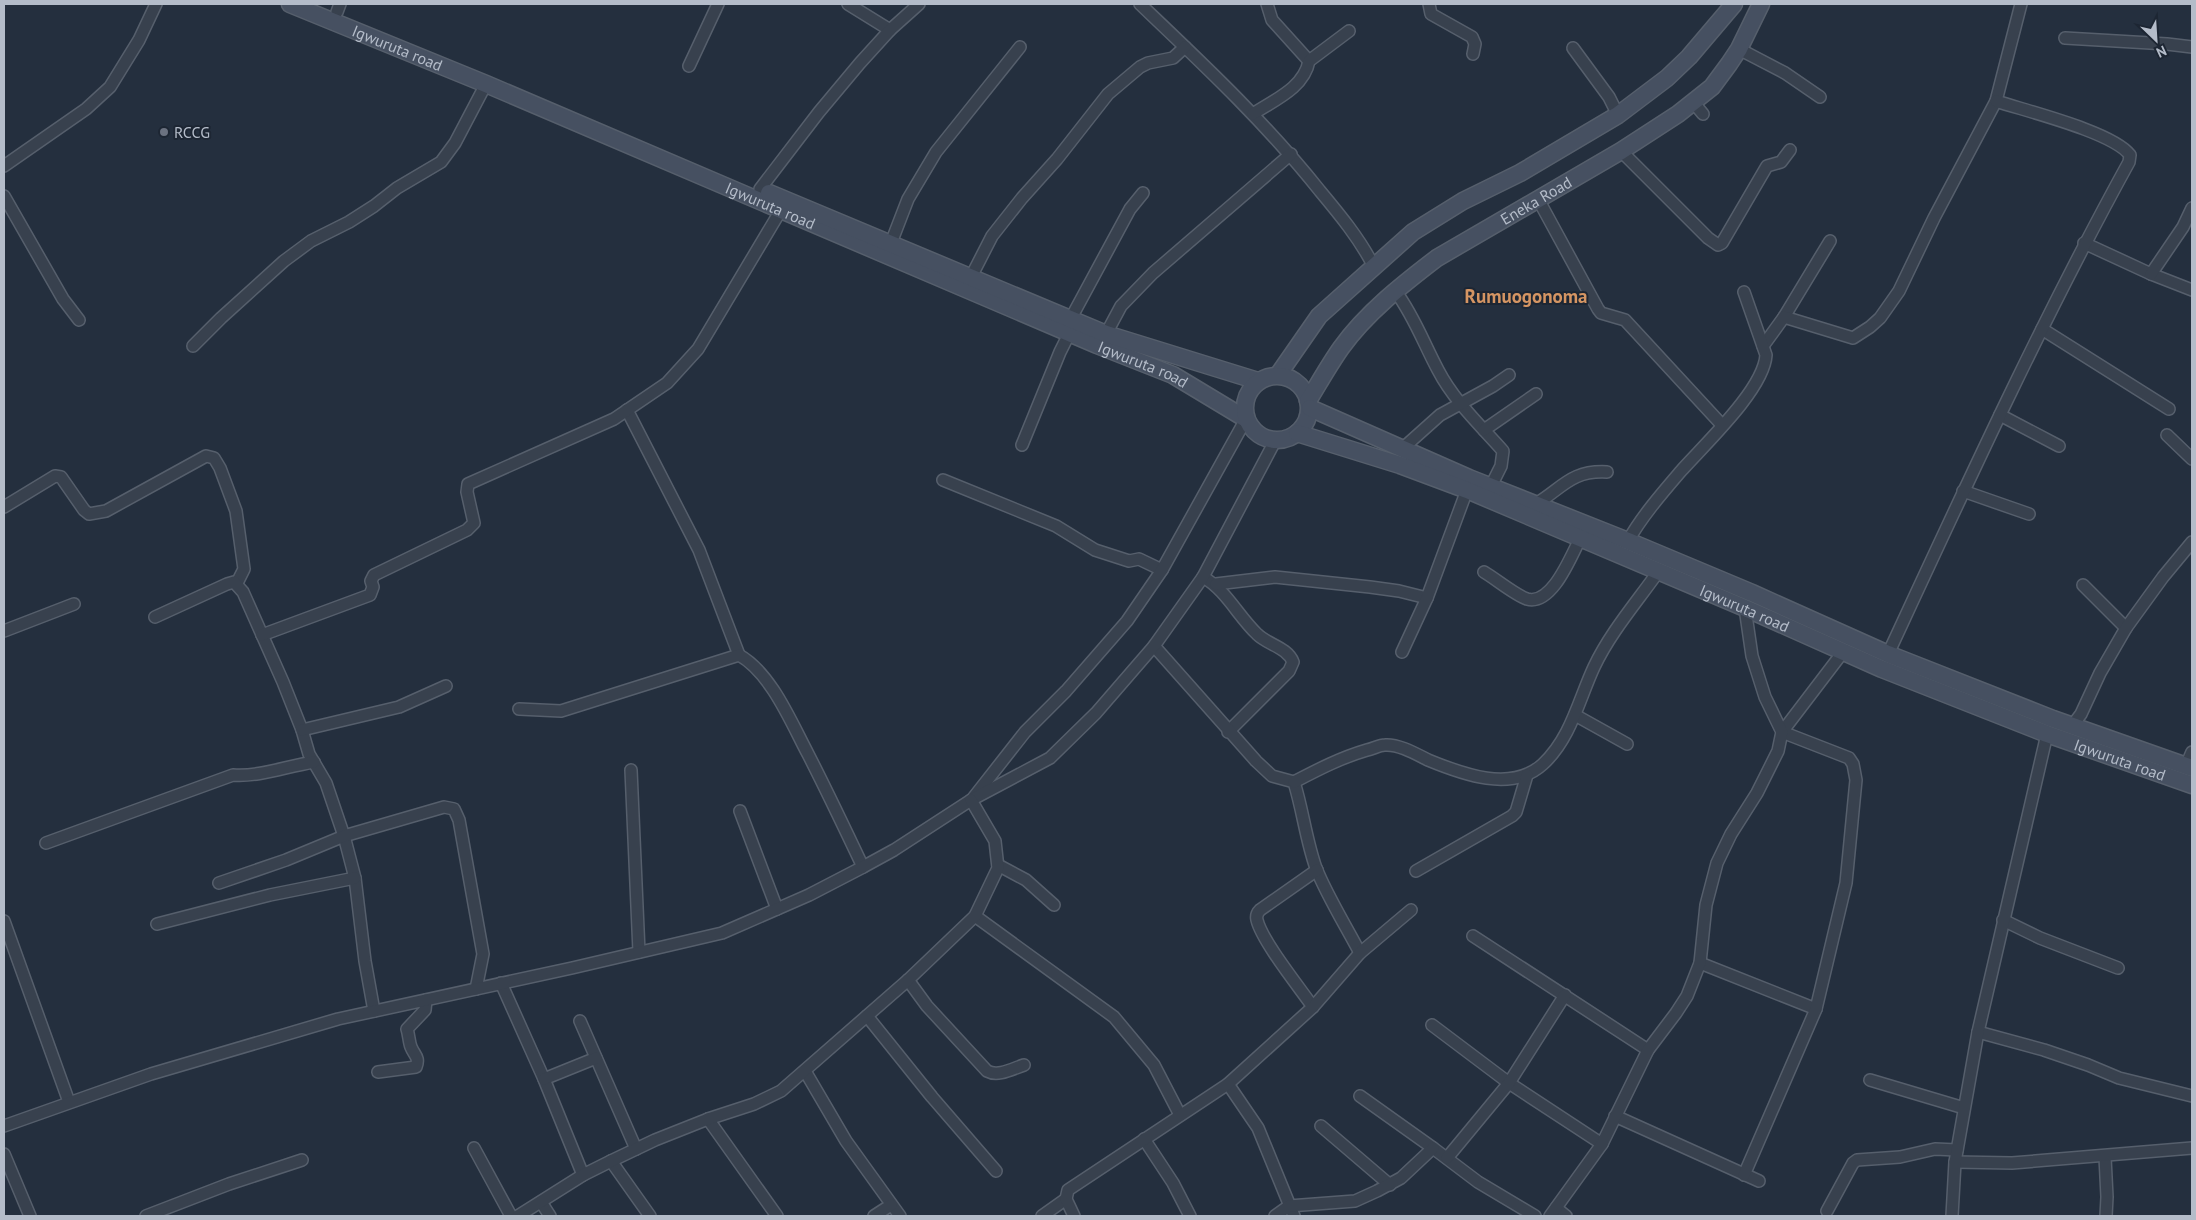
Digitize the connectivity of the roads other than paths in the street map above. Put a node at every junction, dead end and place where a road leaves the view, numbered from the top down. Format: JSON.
{"nodes":[{"id":1,"x":156,"y":4,"type":"edge"},
{"id":2,"x":290,"y":4,"type":"edge"},
{"id":3,"x":318,"y":4,"type":"edge"},
{"id":4,"x":718,"y":4,"type":"edge"},
{"id":5,"x":848,"y":4,"type":"edge"},
{"id":6,"x":919,"y":4,"type":"edge"},
{"id":7,"x":1140,"y":4,"type":"edge"},
{"id":8,"x":1268,"y":4,"type":"edge"},
{"id":9,"x":1429,"y":4,"type":"edge"},
{"id":10,"x":1734,"y":4,"type":"edge"},
{"id":11,"x":1761,"y":4,"type":"edge"},
{"id":12,"x":2021,"y":4,"type":"edge"},
{"id":13,"x":339,"y":8,"type":"edge"},
{"id":14,"x":890,"y":30,"type":"junction"},
{"id":15,"x":1349,"y":31,"type":"dead end"},
{"id":16,"x":2065,"y":38,"type":"dead end"},
{"id":17,"x":1020,"y":46,"type":"dead end"},
{"id":18,"x":1185,"y":47,"type":"junction"},
{"id":19,"x":2192,"y":47,"type":"edge"},
{"id":20,"x":1573,"y":48,"type":"dead end"},
{"id":21,"x":1739,"y":48,"type":"junction"},
{"id":22,"x":1473,"y":54,"type":"dead end"},
{"id":23,"x":1309,"y":61,"type":"junction"},
{"id":24,"x":689,"y":66,"type":"dead end"},
{"id":25,"x":486,"y":84,"type":"junction"},
{"id":26,"x":1820,"y":97,"type":"dead end"},
{"id":27,"x":1996,"y":102,"type":"junction"},
{"id":28,"x":1253,"y":114,"type":"junction"},
{"id":29,"x":1618,"y":115,"type":"junction"},
{"id":30,"x":1790,"y":150,"type":"dead end"},
{"id":31,"x":1621,"y":151,"type":"junction"},
{"id":32,"x":1291,"y":154,"type":"junction"},
{"id":33,"x":4,"y":166,"type":"edge"},
{"id":34,"x":760,"y":189,"type":"junction"},
{"id":35,"x":1143,"y":193,"type":"dead end"},
{"id":36,"x":4,"y":196,"type":"edge"},
{"id":37,"x":1538,"y":199,"type":"junction"},
{"id":38,"x":2192,"y":208,"type":"edge"},
{"id":39,"x":781,"y":210,"type":"junction"},
{"id":40,"x":1830,"y":241,"type":"dead end"},
{"id":41,"x":891,"y":243,"type":"junction"},
{"id":42,"x":2084,"y":243,"type":"junction"},
{"id":43,"x":1374,"y":265,"type":"junction"},
{"id":44,"x":2151,"y":274,"type":"junction"},
{"id":45,"x":971,"y":277,"type":"junction"},
{"id":46,"x":2192,"y":290,"type":"edge"},
{"id":47,"x":1396,"y":292,"type":"junction"},
{"id":48,"x":1744,"y":292,"type":"dead end"},
{"id":49,"x":1784,"y":317,"type":"junction"},
{"id":50,"x":79,"y":320,"type":"dead end"},
{"id":51,"x":1070,"y":326,"type":"junction"},
{"id":52,"x":2042,"y":329,"type":"junction"},
{"id":53,"x":1106,"y":334,"type":"junction"},
{"id":54,"x":193,"y":346,"type":"dead end"},
{"id":55,"x":1763,"y":346,"type":"junction"},
{"id":56,"x":1278,"y":375,"type":"junction"},
{"id":57,"x":1508,"y":375,"type":"dead end"},
{"id":58,"x":1258,"y":381,"type":"junction"},
{"id":59,"x":1536,"y":394,"type":"dead end"},
{"id":60,"x":1460,"y":402,"type":"junction"},
{"id":61,"x":1309,"y":404,"type":"junction"},
{"id":62,"x":2170,"y":409,"type":"dead end"},
{"id":63,"x":627,"y":410,"type":"junction"},
{"id":64,"x":2000,"y":415,"type":"junction"},
{"id":65,"x":1246,"y":419,"type":"junction"},
{"id":66,"x":1722,"y":425,"type":"junction"},
{"id":67,"x":1484,"y":430,"type":"junction"},
{"id":68,"x":1297,"y":433,"type":"junction"},
{"id":69,"x":2166,"y":435,"type":"dead end"},
{"id":70,"x":1275,"y":441,"type":"junction"},
{"id":71,"x":1022,"y":445,"type":"dead end"},
{"id":72,"x":2059,"y":446,"type":"dead end"},
{"id":73,"x":1402,"y":450,"type":"junction"},
{"id":74,"x":2192,"y":459,"type":"edge"},
{"id":75,"x":1607,"y":472,"type":"dead end"},
{"id":76,"x":943,"y":480,"type":"dead end"},
{"id":77,"x":1491,"y":486,"type":"junction"},
{"id":78,"x":1467,"y":490,"type":"junction"},
{"id":79,"x":1964,"y":491,"type":"junction"},
{"id":80,"x":1534,"y":505,"type":"junction"},
{"id":81,"x":4,"y":506,"type":"edge"},
{"id":82,"x":2029,"y":514,"type":"dead end"},
{"id":83,"x":1580,"y":539,"type":"junction"},
{"id":84,"x":1628,"y":541,"type":"junction"},
{"id":85,"x":2192,"y":542,"type":"edge"},
{"id":86,"x":1162,"y":570,"type":"junction"},
{"id":87,"x":1484,"y":572,"type":"dead end"},
{"id":88,"x":1658,"y":572,"type":"junction"},
{"id":89,"x":1204,"y":577,"type":"junction"},
{"id":90,"x":237,"y":583,"type":"junction"},
{"id":91,"x":1216,"y":584,"type":"junction"},
{"id":92,"x":2083,"y":585,"type":"dead end"},
{"id":93,"x":1427,"y":598,"type":"junction"},
{"id":94,"x":74,"y":604,"type":"dead end"},
{"id":95,"x":1746,"y":608,"type":"junction"},
{"id":96,"x":155,"y":617,"type":"dead end"},
{"id":97,"x":2126,"y":628,"type":"junction"},
{"id":98,"x":4,"y":631,"type":"edge"},
{"id":99,"x":262,"y":635,"type":"junction"},
{"id":100,"x":1154,"y":646,"type":"junction"},
{"id":101,"x":1402,"y":652,"type":"dead end"},
{"id":102,"x":1843,"y":652,"type":"junction"},
{"id":103,"x":1888,"y":654,"type":"junction"},
{"id":104,"x":739,"y":655,"type":"junction"},
{"id":105,"x":446,"y":686,"type":"dead end"},
{"id":106,"x":519,"y":709,"type":"dead end"},
{"id":107,"x":1575,"y":715,"type":"junction"},
{"id":108,"x":2072,"y":726,"type":"junction"},
{"id":109,"x":302,"y":730,"type":"junction"},
{"id":110,"x":1228,"y":732,"type":"junction"},
{"id":111,"x":1782,"y":732,"type":"junction"},
{"id":112,"x":2047,"y":734,"type":"junction"},
{"id":113,"x":1627,"y":744,"type":"dead end"},
{"id":114,"x":314,"y":762,"type":"junction"},
{"id":115,"x":2190,"y":762,"type":"edge"},
{"id":116,"x":631,"y":770,"type":"dead end"},
{"id":117,"x":1527,"y":775,"type":"junction"},
{"id":118,"x":1294,"y":782,"type":"junction"},
{"id":119,"x":2192,"y":785,"type":"edge"},
{"id":120,"x":971,"y":800,"type":"junction"},
{"id":121,"x":740,"y":811,"type":"dead end"},
{"id":122,"x":344,"y":836,"type":"junction"},
{"id":123,"x":46,"y":843,"type":"dead end"},
{"id":124,"x":998,"y":866,"type":"junction"},
{"id":125,"x":863,"y":867,"type":"junction"},
{"id":126,"x":1317,"y":870,"type":"junction"},
{"id":127,"x":1416,"y":871,"type":"dead end"},
{"id":128,"x":355,"y":878,"type":"junction"},
{"id":129,"x":219,"y":882,"type":"dead end"},
{"id":130,"x":1054,"y":905,"type":"dead end"},
{"id":131,"x":777,"y":909,"type":"junction"},
{"id":132,"x":1412,"y":910,"type":"dead end"},
{"id":133,"x":975,"y":916,"type":"junction"},
{"id":134,"x":2003,"y":920,"type":"junction"},
{"id":135,"x":4,"y":921,"type":"edge"},
{"id":136,"x":157,"y":924,"type":"dead end"},
{"id":137,"x":1473,"y":936,"type":"dead end"},
{"id":138,"x":639,"y":952,"type":"junction"},
{"id":139,"x":1360,"y":954,"type":"junction"},
{"id":140,"x":1700,"y":964,"type":"junction"},
{"id":141,"x":2118,"y":968,"type":"dead end"},
{"id":142,"x":908,"y":980,"type":"junction"},
{"id":143,"x":501,"y":983,"type":"junction"},
{"id":144,"x":476,"y":990,"type":"junction"},
{"id":145,"x":1566,"y":995,"type":"junction"},
{"id":146,"x":426,"y":1000,"type":"junction"},
{"id":147,"x":1313,"y":1007,"type":"junction"},
{"id":148,"x":1816,"y":1009,"type":"junction"},
{"id":149,"x":374,"y":1011,"type":"junction"},
{"id":150,"x":867,"y":1016,"type":"junction"},
{"id":151,"x":580,"y":1021,"type":"dead end"},
{"id":152,"x":1432,"y":1025,"type":"dead end"},
{"id":153,"x":1978,"y":1032,"type":"junction"},
{"id":154,"x":1648,"y":1050,"type":"junction"},
{"id":155,"x":596,"y":1058,"type":"junction"},
{"id":156,"x":1024,"y":1065,"type":"dead end"},
{"id":157,"x":805,"y":1071,"type":"junction"},
{"id":158,"x":378,"y":1072,"type":"dead end"},
{"id":159,"x":544,"y":1079,"type":"junction"},
{"id":160,"x":1870,"y":1080,"type":"dead end"},
{"id":161,"x":1509,"y":1083,"type":"junction"},
{"id":162,"x":1228,"y":1084,"type":"junction"},
{"id":163,"x":1360,"y":1096,"type":"dead end"},
{"id":164,"x":2192,"y":1096,"type":"edge"},
{"id":165,"x":69,"y":1102,"type":"junction"},
{"id":166,"x":1964,"y":1108,"type":"junction"},
{"id":167,"x":1180,"y":1115,"type":"junction"},
{"id":168,"x":1615,"y":1116,"type":"junction"},
{"id":169,"x":708,"y":1119,"type":"junction"},
{"id":170,"x":4,"y":1126,"type":"edge"},
{"id":171,"x":1321,"y":1126,"type":"dead end"},
{"id":172,"x":1144,"y":1139,"type":"junction"},
{"id":173,"x":1602,"y":1144,"type":"junction"},
{"id":174,"x":474,"y":1148,"type":"dead end"},
{"id":175,"x":1433,"y":1148,"type":"junction"},
{"id":176,"x":2192,"y":1148,"type":"edge"},
{"id":177,"x":636,"y":1149,"type":"junction"},
{"id":178,"x":1957,"y":1150,"type":"junction"},
{"id":179,"x":4,"y":1154,"type":"edge"},
{"id":180,"x":2105,"y":1157,"type":"junction"},
{"id":181,"x":1447,"y":1158,"type":"junction"},
{"id":182,"x":302,"y":1160,"type":"dead end"},
{"id":183,"x":611,"y":1161,"type":"junction"},
{"id":184,"x":1955,"y":1162,"type":"junction"},
{"id":185,"x":996,"y":1172,"type":"dead end"},
{"id":186,"x":583,"y":1175,"type":"junction"},
{"id":187,"x":1744,"y":1175,"type":"junction"},
{"id":188,"x":1759,"y":1181,"type":"dead end"},
{"id":189,"x":1390,"y":1185,"type":"junction"},
{"id":190,"x":1066,"y":1199,"type":"junction"},
{"id":191,"x":541,"y":1202,"type":"junction"},
{"id":192,"x":891,"y":1205,"type":"junction"},
{"id":193,"x":1292,"y":1211,"type":"edge"},
{"id":194,"x":1827,"y":1211,"type":"dead end"},
{"id":195,"x":1550,"y":1214,"type":"edge"},
{"id":196,"x":30,"y":1216,"type":"edge"},
{"id":197,"x":146,"y":1216,"type":"edge"},
{"id":198,"x":511,"y":1216,"type":"edge"},
{"id":199,"x":518,"y":1216,"type":"edge"},
{"id":200,"x":550,"y":1216,"type":"edge"},
{"id":201,"x":650,"y":1216,"type":"edge"},
{"id":202,"x":777,"y":1216,"type":"edge"},
{"id":203,"x":874,"y":1216,"type":"edge"},
{"id":204,"x":900,"y":1216,"type":"edge"},
{"id":205,"x":1042,"y":1216,"type":"edge"},
{"id":206,"x":1074,"y":1216,"type":"edge"},
{"id":207,"x":1190,"y":1216,"type":"edge"},
{"id":208,"x":1275,"y":1216,"type":"edge"},
{"id":209,"x":1535,"y":1216,"type":"edge"},
{"id":210,"x":1566,"y":1216,"type":"edge"},
{"id":211,"x":1952,"y":1216,"type":"edge"},
{"id":212,"x":2106,"y":1216,"type":"edge"}],
"edges":[{"from":1,"to":33,"type":"street"},
{"from":2,"to":25,"type":"main road","name":"Igwuruta road"},
{"from":3,"to":13,"type":"main road","name":"Igwuruta road"},
{"from":4,"to":24,"type":"street"},
{"from":5,"to":14,"type":"street"},
{"from":6,"to":14,"type":"street"},
{"from":7,"to":18,"type":"street"},
{"from":8,"to":23,"type":"street"},
{"from":9,"to":22,"type":"street"},
{"from":10,"to":29,"type":"main road","name":"Eneka Road"},
{"from":11,"to":21,"type":"main road","name":"Eneka Road"},
{"from":12,"to":27,"type":"street"},
{"from":13,"to":34,"type":"main road","name":"Igwuruta road"},
{"from":14,"to":34,"type":"street"},
{"from":15,"to":23,"type":"street"},
{"from":16,"to":19,"type":"street"},
{"from":17,"to":41,"type":"street"},
{"from":18,"to":28,"type":"street"},
{"from":18,"to":45,"type":"street"},
{"from":20,"to":29,"type":"street"},
{"from":21,"to":26,"type":"street"},
{"from":21,"to":31,"type":"main road","name":"Eneka Road"},
{"from":23,"to":28,"type":"street"},
{"from":25,"to":39,"type":"main road","name":"Igwuruta road"},
{"from":25,"to":54,"type":"street"},
{"from":27,"to":42,"type":"street"},
{"from":27,"to":49,"type":"street"},
{"from":28,"to":32,"type":"street"},
{"from":29,"to":43,"type":"main road","name":"Eneka Road"},
{"from":30,"to":31,"type":"street"},
{"from":31,"to":37,"type":"main road","name":"Eneka Road"},
{"from":32,"to":43,"type":"street"},
{"from":32,"to":53,"type":"street"},
{"from":34,"to":41,"type":"main road","name":"Igwuruta road"},
{"from":35,"to":51,"type":"street"},
{"from":36,"to":50,"type":"street"},
{"from":37,"to":47,"type":"main road","name":"Eneka Road"},
{"from":37,"to":66,"type":"street"},
{"from":38,"to":44,"type":"street"},
{"from":39,"to":51,"type":"main road","name":"Igwuruta road"},
{"from":39,"to":63,"type":"street"},
{"from":40,"to":49,"type":"street"},
{"from":41,"to":45,"type":"main road","name":"Igwuruta road"},
{"from":42,"to":44,"type":"street"},
{"from":42,"to":52,"type":"street"},
{"from":43,"to":56,"type":"main road","name":"Eneka Road"},
{"from":44,"to":46,"type":"street"},
{"from":45,"to":51,"type":"main road","name":"Igwuruta road"},
{"from":47,"to":60,"type":"street"},
{"from":47,"to":61,"type":"main road","name":"Eneka Road"},
{"from":48,"to":55,"type":"street"},
{"from":49,"to":55,"type":"street"},
{"from":51,"to":53,"type":"main road","name":"Igwuruta road"},
{"from":51,"to":65,"type":"main road","name":"Igwuruta road"},
{"from":51,"to":71,"type":"street"},
{"from":52,"to":62,"type":"street"},
{"from":52,"to":64,"type":"street"},
{"from":53,"to":58,"type":"main road","name":"Igwuruta road"},
{"from":55,"to":66,"type":"street"},
{"from":56,"to":58,"type":"main road"},
{"from":56,"to":61,"type":"main road"},
{"from":57,"to":60,"type":"street"},
{"from":58,"to":65,"type":"main road"},
{"from":59,"to":67,"type":"street"},
{"from":60,"to":67,"type":"street"},
{"from":60,"to":73,"type":"street"},
{"from":61,"to":68,"type":"main road"},
{"from":61,"to":73,"type":"main road","name":"Igwuruta road"},
{"from":63,"to":99,"type":"street"},
{"from":63,"to":104,"type":"street"},
{"from":64,"to":72,"type":"street"},
{"from":64,"to":79,"type":"street"},
{"from":65,"to":70,"type":"main road"},
{"from":65,"to":86,"type":"street"},
{"from":66,"to":84,"type":"street"},
{"from":67,"to":77,"type":"street"},
{"from":68,"to":70,"type":"main road"},
{"from":68,"to":78,"type":"main road","name":"Igwuruta road"},
{"from":69,"to":74,"type":"street"},
{"from":70,"to":89,"type":"street"},
{"from":73,"to":77,"type":"main road","name":"Igwuruta road"},
{"from":75,"to":80,"type":"street"},
{"from":76,"to":86,"type":"street"},
{"from":77,"to":80,"type":"main road","name":"Igwuruta road"},
{"from":78,"to":83,"type":"main road","name":"Igwuruta road"},
{"from":78,"to":93,"type":"street"},
{"from":79,"to":82,"type":"street"},
{"from":79,"to":103,"type":"street"},
{"from":80,"to":84,"type":"main road","name":"Igwuruta road"},
{"from":81,"to":90,"type":"street"},
{"from":83,"to":87,"type":"street"},
{"from":83,"to":88,"type":"main road","name":"Igwuruta road"},
{"from":84,"to":103,"type":"main road","name":"Igwuruta road"},
{"from":85,"to":97,"type":"street"},
{"from":86,"to":120,"type":"street"},
{"from":88,"to":95,"type":"main road","name":"Igwuruta road"},
{"from":88,"to":107,"type":"street"},
{"from":89,"to":91,"type":"street"},
{"from":89,"to":100,"type":"street"},
{"from":90,"to":96,"type":"street"},
{"from":90,"to":99,"type":"street"},
{"from":91,"to":93,"type":"street"},
{"from":91,"to":110,"type":"street"},
{"from":92,"to":97,"type":"street"},
{"from":93,"to":101,"type":"street"},
{"from":94,"to":98,"type":"street"},
{"from":95,"to":102,"type":"main road","name":"Igwuruta road"},
{"from":95,"to":111,"type":"street"},
{"from":97,"to":108,"type":"street"},
{"from":99,"to":109,"type":"street"},
{"from":100,"to":110,"type":"street"},
{"from":100,"to":120,"type":"street"},
{"from":102,"to":111,"type":"street"},
{"from":102,"to":112,"type":"main road","name":"Igwuruta road"},
{"from":103,"to":108,"type":"main road","name":"Igwuruta road"},
{"from":104,"to":106,"type":"street"},
{"from":104,"to":125,"type":"street"},
{"from":105,"to":109,"type":"street"},
{"from":107,"to":113,"type":"street"},
{"from":107,"to":117,"type":"street"},
{"from":108,"to":115,"type":"main road","name":"Igwuruta road"},
{"from":109,"to":114,"type":"street"},
{"from":110,"to":118,"type":"street"},
{"from":111,"to":140,"type":"street"},
{"from":111,"to":148,"type":"street"},
{"from":112,"to":119,"type":"main road","name":"Igwuruta road"},
{"from":112,"to":134,"type":"street"},
{"from":114,"to":122,"type":"street"},
{"from":114,"to":123,"type":"street"},
{"from":116,"to":138,"type":"street"},
{"from":117,"to":118,"type":"street"},
{"from":117,"to":127,"type":"street"},
{"from":118,"to":126,"type":"street"},
{"from":120,"to":124,"type":"street"},
{"from":120,"to":125,"type":"street"},
{"from":121,"to":131,"type":"street"},
{"from":122,"to":128,"type":"street"},
{"from":122,"to":129,"type":"street"},
{"from":122,"to":144,"type":"street"},
{"from":124,"to":130,"type":"street"},
{"from":124,"to":133,"type":"street"},
{"from":125,"to":131,"type":"street"},
{"from":126,"to":139,"type":"street"},
{"from":126,"to":147,"type":"street"},
{"from":128,"to":136,"type":"street"},
{"from":128,"to":149,"type":"street"},
{"from":131,"to":138,"type":"street"},
{"from":132,"to":139,"type":"street"},
{"from":133,"to":142,"type":"street"},
{"from":133,"to":167,"type":"street"},
{"from":134,"to":141,"type":"street"},
{"from":134,"to":153,"type":"street"},
{"from":135,"to":165,"type":"street"},
{"from":137,"to":145,"type":"street"},
{"from":138,"to":143,"type":"street"},
{"from":139,"to":147,"type":"street"},
{"from":140,"to":148,"type":"street"},
{"from":140,"to":154,"type":"street"},
{"from":142,"to":150,"type":"street"},
{"from":142,"to":156,"type":"street"},
{"from":143,"to":144,"type":"street"},
{"from":143,"to":159,"type":"street"},
{"from":144,"to":146,"type":"street"},
{"from":145,"to":154,"type":"street"},
{"from":145,"to":161,"type":"street"},
{"from":146,"to":149,"type":"street"},
{"from":146,"to":158,"type":"street"},
{"from":147,"to":162,"type":"street"},
{"from":148,"to":187,"type":"street"},
{"from":149,"to":165,"type":"street"},
{"from":150,"to":157,"type":"street"},
{"from":150,"to":185,"type":"street"},
{"from":151,"to":155,"type":"street"},
{"from":152,"to":161,"type":"street"},
{"from":153,"to":164,"type":"street"},
{"from":153,"to":166,"type":"street"},
{"from":154,"to":168,"type":"street"},
{"from":155,"to":159,"type":"street"},
{"from":155,"to":177,"type":"street"},
{"from":157,"to":169,"type":"street"},
{"from":157,"to":192,"type":"street"},
{"from":159,"to":186,"type":"street"},
{"from":160,"to":166,"type":"street"},
{"from":161,"to":173,"type":"street"},
{"from":161,"to":181,"type":"street"},
{"from":162,"to":167,"type":"street"},
{"from":162,"to":193,"type":"street"},
{"from":163,"to":175,"type":"street"},
{"from":165,"to":170,"type":"street"},
{"from":166,"to":178,"type":"street"},
{"from":167,"to":172,"type":"street"},
{"from":168,"to":173,"type":"street"},
{"from":168,"to":187,"type":"street"},
{"from":169,"to":177,"type":"street"},
{"from":169,"to":202,"type":"street"},
{"from":171,"to":189,"type":"street"},
{"from":172,"to":190,"type":"street"},
{"from":172,"to":207,"type":"street"},
{"from":173,"to":195,"type":"street"},
{"from":174,"to":198,"type":"street"},
{"from":175,"to":181,"type":"street"},
{"from":175,"to":189,"type":"street"},
{"from":176,"to":180,"type":"street"},
{"from":177,"to":183,"type":"street"},
{"from":178,"to":184,"type":"street"},
{"from":178,"to":194,"type":"street"},
{"from":179,"to":196,"type":"street"},
{"from":180,"to":184,"type":"street"},
{"from":180,"to":212,"type":"street"},
{"from":181,"to":209,"type":"street"},
{"from":182,"to":197,"type":"street"},
{"from":183,"to":186,"type":"street"},
{"from":183,"to":201,"type":"street"},
{"from":184,"to":211,"type":"street"},
{"from":186,"to":191,"type":"street"},
{"from":187,"to":188,"type":"street"},
{"from":189,"to":193,"type":"street"},
{"from":190,"to":205,"type":"street"},
{"from":190,"to":206,"type":"street"},
{"from":191,"to":199,"type":"street"},
{"from":191,"to":200,"type":"street"},
{"from":192,"to":203,"type":"street"},
{"from":192,"to":204,"type":"street"},
{"from":193,"to":208,"type":"street"},
{"from":195,"to":210,"type":"street"}]}
